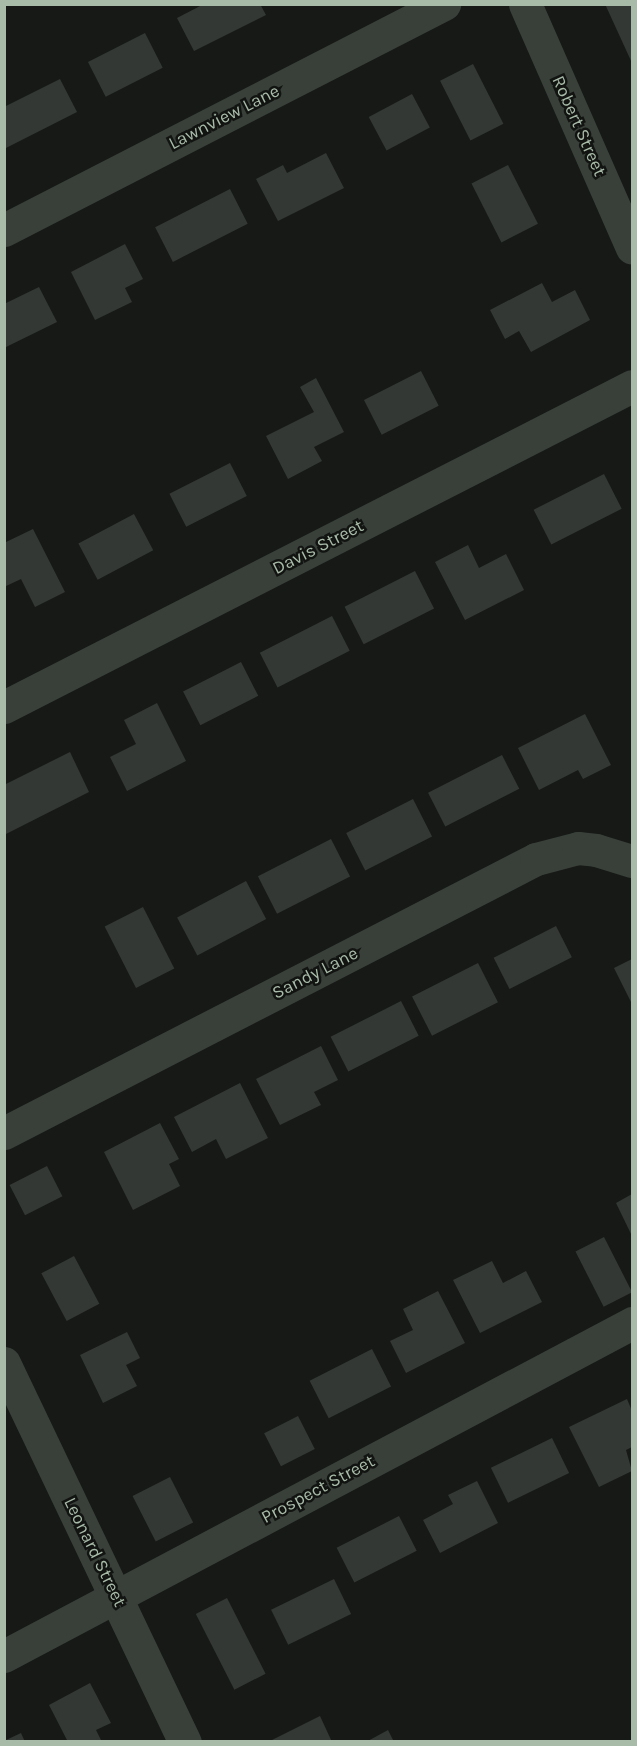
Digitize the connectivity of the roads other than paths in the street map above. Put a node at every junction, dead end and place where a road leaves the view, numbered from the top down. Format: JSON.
{"nodes":[{"id":1,"x":444,"y":4,"type":"edge"},
{"id":2,"x":525,"y":4,"type":"edge"},
{"id":3,"x":4,"y":230,"type":"edge"},
{"id":4,"x":633,"y":248,"type":"edge"},
{"id":5,"x":633,"y":386,"type":"edge"},
{"id":6,"x":4,"y":707,"type":"edge"},
{"id":7,"x":633,"y":861,"type":"edge"},
{"id":8,"x":4,"y":1133,"type":"edge"},
{"id":9,"x":633,"y":1323,"type":"edge"},
{"id":10,"x":4,"y":1363,"type":"edge"},
{"id":11,"x":117,"y":1598,"type":"junction"},
{"id":12,"x":4,"y":1656,"type":"edge"},
{"id":13,"x":185,"y":1742,"type":"edge"}],
"edges":[{"from":1,"to":3,"type":"street","name":"Lawnview Lane"},
{"from":2,"to":4,"type":"street","name":"Robert Street"},
{"from":5,"to":6,"type":"street","name":"Davis Street"},
{"from":7,"to":8,"type":"street","name":"Sandy Lane"},
{"from":9,"to":11,"type":"street","name":"Prospect Street"},
{"from":10,"to":11,"type":"street","name":"Leonard Street"},
{"from":11,"to":12,"type":"street","name":"Prospect Street"},
{"from":11,"to":13,"type":"street","name":"Leonard Street"}]}
